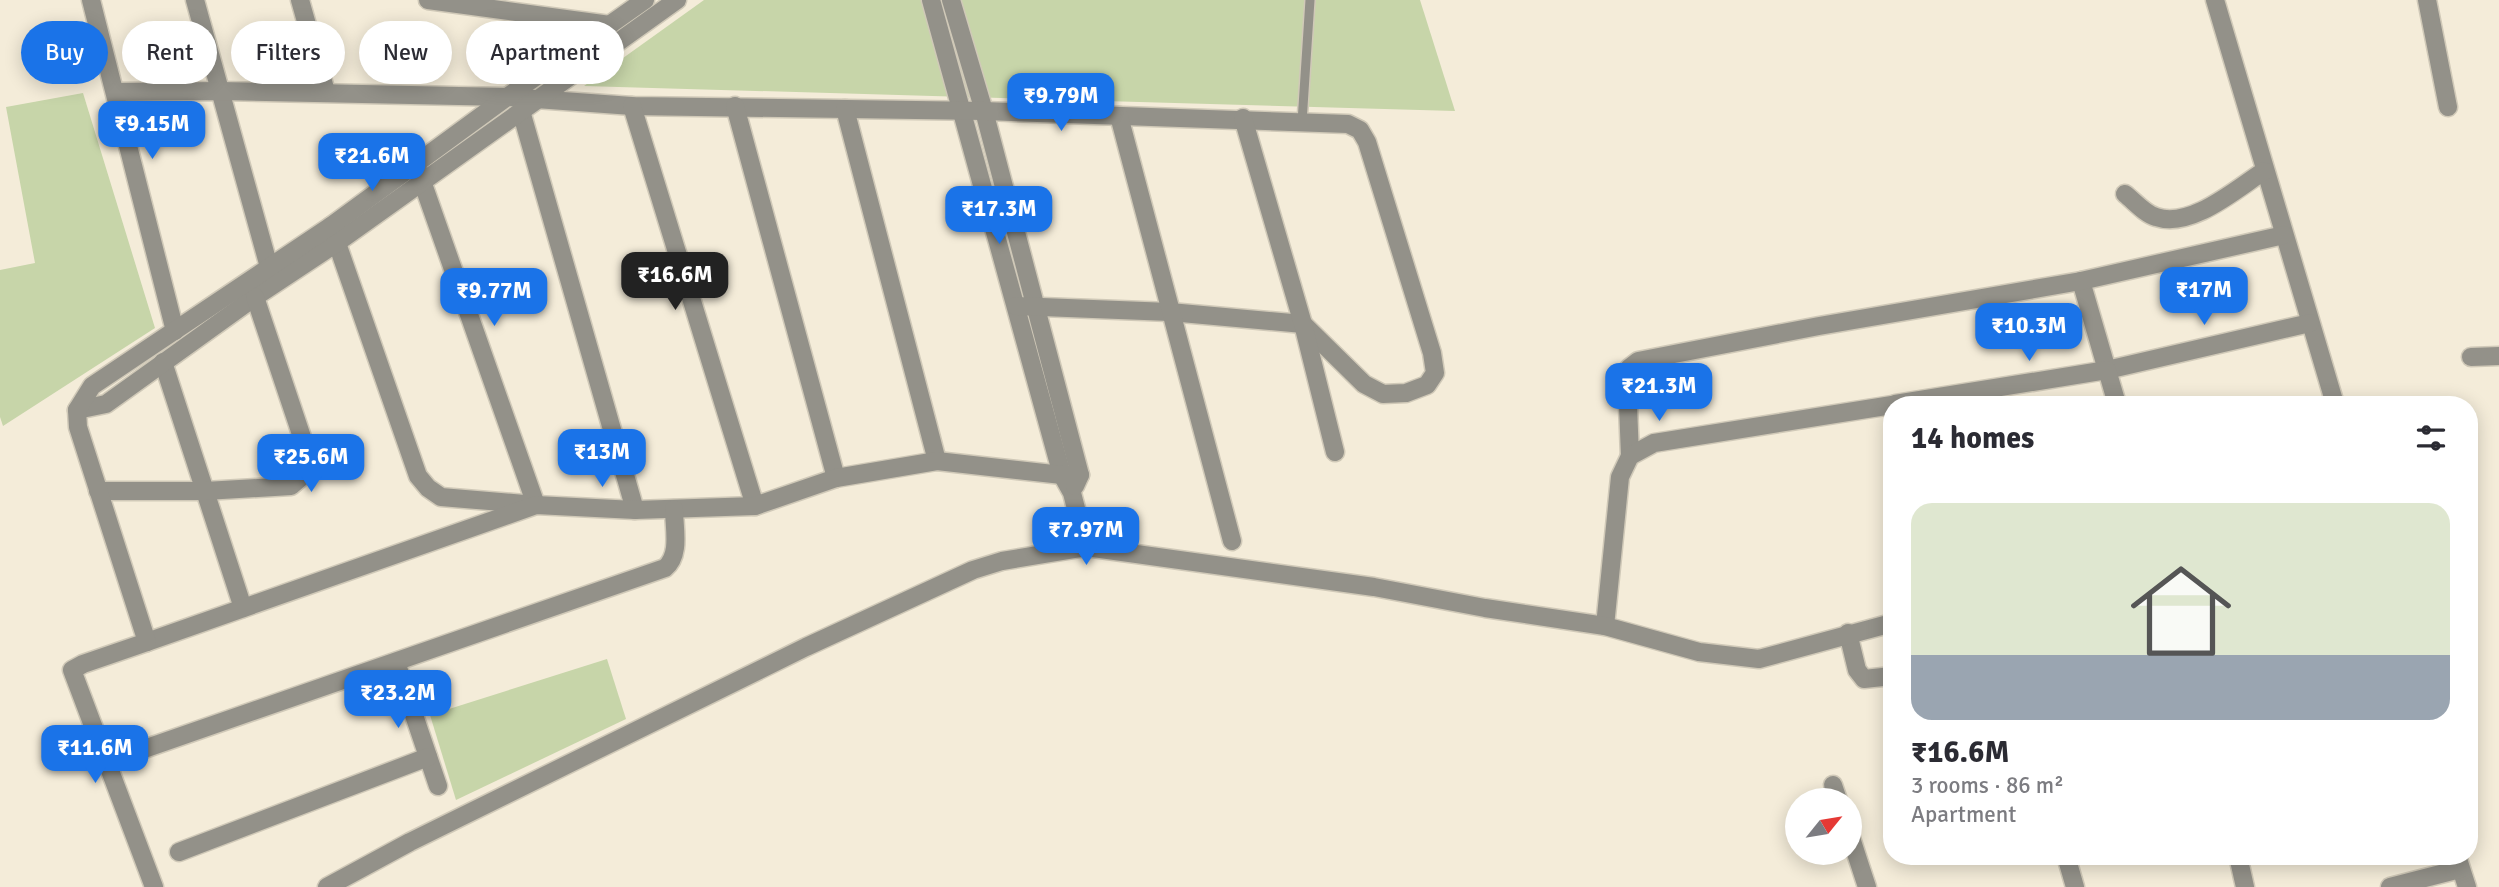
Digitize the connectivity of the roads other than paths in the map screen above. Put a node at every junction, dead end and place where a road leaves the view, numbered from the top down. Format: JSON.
{"nodes":[{"id":1,"x":91,"y":0,"type":"edge"},
{"id":2,"x":195,"y":0,"type":"edge"},
{"id":3,"x":300,"y":0,"type":"edge"},
{"id":4,"x":428,"y":0,"type":"edge"},
{"id":5,"x":645,"y":0,"type":"edge"},
{"id":6,"x":677,"y":0,"type":"edge"},
{"id":7,"x":931,"y":0,"type":"edge"},
{"id":8,"x":951,"y":0,"type":"edge"},
{"id":9,"x":1310,"y":0,"type":"edge"},
{"id":10,"x":2215,"y":0,"type":"edge"},
{"id":11,"x":2427,"y":0,"type":"edge"},
{"id":12,"x":581,"y":21,"type":"edge"},
{"id":13,"x":616,"y":21,"type":"edge"},
{"id":14,"x":526,"y":84,"type":"edge"},
{"id":15,"x":221,"y":91,"type":"junction"},
{"id":16,"x":115,"y":92,"type":"junction"},
{"id":17,"x":326,"y":92,"type":"junction"},
{"id":18,"x":507,"y":97,"type":"junction"},
{"id":19,"x":528,"y":106,"type":"junction"},
{"id":20,"x":632,"y":106,"type":"junction"},
{"id":21,"x":735,"y":106,"type":"junction"},
{"id":22,"x":2448,"y":107,"type":"dead end"},
{"id":23,"x":845,"y":109,"type":"junction"},
{"id":24,"x":962,"y":110,"type":"junction"},
{"id":25,"x":984,"y":111,"type":"junction"},
{"id":26,"x":1119,"y":116,"type":"junction"},
{"id":27,"x":1242,"y":118,"type":"junction"},
{"id":28,"x":1302,"y":122,"type":"junction"},
{"id":29,"x":2264,"y":171,"type":"junction"},
{"id":30,"x":419,"y":172,"type":"junction"},
{"id":31,"x":2125,"y":194,"type":"dead end"},
{"id":32,"x":334,"y":234,"type":"junction"},
{"id":33,"x":2284,"y":235,"type":"junction"},
{"id":34,"x":269,"y":267,"type":"junction"},
{"id":35,"x":2081,"y":281,"type":"junction"},
{"id":36,"x":255,"y":297,"type":"junction"},
{"id":37,"x":1025,"y":306,"type":"junction"},
{"id":38,"x":1170,"y":312,"type":"junction"},
{"id":39,"x":2310,"y":323,"type":"junction"},
{"id":40,"x":1303,"y":324,"type":"junction"},
{"id":41,"x":175,"y":331,"type":"junction"},
{"id":42,"x":2499,"y":356,"type":"edge"},
{"id":43,"x":2470,"y":357,"type":"dead end"},
{"id":44,"x":163,"y":362,"type":"junction"},
{"id":45,"x":2107,"y":370,"type":"junction"},
{"id":46,"x":1948,"y":396,"type":"edge"},
{"id":47,"x":2115,"y":396,"type":"edge"},
{"id":48,"x":2333,"y":396,"type":"edge"},
{"id":49,"x":1883,"y":407,"type":"edge"},
{"id":50,"x":76,"y":410,"type":"junction"},
{"id":51,"x":1335,"y":452,"type":"dead end"},
{"id":52,"x":1630,"y":456,"type":"junction"},
{"id":53,"x":937,"y":461,"type":"junction"},
{"id":54,"x":1071,"y":475,"type":"junction"},
{"id":55,"x":836,"y":478,"type":"junction"},
{"id":56,"x":98,"y":491,"type":"junction"},
{"id":57,"x":205,"y":491,"type":"junction"},
{"id":58,"x":536,"y":505,"type":"junction"},
{"id":59,"x":755,"y":506,"type":"junction"},
{"id":60,"x":674,"y":509,"type":"junction"},
{"id":61,"x":635,"y":510,"type":"junction"},
{"id":62,"x":1232,"y":541,"type":"dead end"},
{"id":63,"x":1086,"y":547,"type":"junction"},
{"id":64,"x":243,"y":608,"type":"junction"},
{"id":65,"x":1883,"y":625,"type":"edge"},
{"id":66,"x":1605,"y":626,"type":"junction"},
{"id":67,"x":1848,"y":633,"type":"junction"},
{"id":68,"x":147,"y":642,"type":"junction"},
{"id":69,"x":396,"y":662,"type":"junction"},
{"id":70,"x":1883,"y":677,"type":"edge"},
{"id":71,"x":144,"y":749,"type":"dead end"},
{"id":72,"x":428,"y":757,"type":"junction"},
{"id":73,"x":438,"y":786,"type":"dead end"},
{"id":74,"x":179,"y":852,"type":"dead end"},
{"id":75,"x":1860,"y":865,"type":"edge"},
{"id":76,"x":2069,"y":865,"type":"edge"},
{"id":77,"x":2240,"y":865,"type":"edge"},
{"id":78,"x":2452,"y":865,"type":"edge"},
{"id":79,"x":2459,"y":865,"type":"edge"},
{"id":80,"x":154,"y":887,"type":"edge"},
{"id":81,"x":327,"y":887,"type":"edge"},
{"id":82,"x":1867,"y":887,"type":"edge"},
{"id":83,"x":2075,"y":887,"type":"edge"},
{"id":84,"x":2245,"y":887,"type":"edge"},
{"id":85,"x":2390,"y":887,"type":"edge"},
{"id":86,"x":2467,"y":887,"type":"edge"}],
"edges":[{"from":1,"to":16,"type":"street"},
{"from":2,"to":15,"type":"street"},
{"from":3,"to":17,"type":"street"},
{"from":4,"to":12,"type":"street"},
{"from":5,"to":13,"type":"street"},
{"from":6,"to":19,"type":"street"},
{"from":7,"to":24,"type":"street"},
{"from":8,"to":25,"type":"street"},
{"from":9,"to":28,"type":"lane"},
{"from":10,"to":29,"type":"street"},
{"from":11,"to":22,"type":"street"},
{"from":14,"to":18,"type":"street"},
{"from":15,"to":16,"type":"street"},
{"from":15,"to":17,"type":"street"},
{"from":15,"to":34,"type":"street"},
{"from":16,"to":41,"type":"street"},
{"from":17,"to":18,"type":"street"},
{"from":18,"to":19,"type":"street"},
{"from":18,"to":30,"type":"street"},
{"from":19,"to":20,"type":"street"},
{"from":19,"to":30,"type":"street"},
{"from":19,"to":61,"type":"street"},
{"from":20,"to":21,"type":"street"},
{"from":20,"to":59,"type":"street"},
{"from":21,"to":23,"type":"street"},
{"from":21,"to":55,"type":"street"},
{"from":23,"to":24,"type":"street"},
{"from":23,"to":53,"type":"street"},
{"from":24,"to":25,"type":"street"},
{"from":24,"to":37,"type":"street"},
{"from":25,"to":26,"type":"street"},
{"from":25,"to":37,"type":"street"},
{"from":26,"to":27,"type":"street"},
{"from":26,"to":38,"type":"street"},
{"from":27,"to":28,"type":"street"},
{"from":27,"to":40,"type":"street"},
{"from":28,"to":40,"type":"street"},
{"from":29,"to":31,"type":"street"},
{"from":29,"to":33,"type":"street"},
{"from":30,"to":32,"type":"street"},
{"from":30,"to":58,"type":"street"},
{"from":32,"to":34,"type":"street"},
{"from":32,"to":36,"type":"street"},
{"from":32,"to":58,"type":"street"},
{"from":33,"to":35,"type":"street"},
{"from":33,"to":39,"type":"street"},
{"from":34,"to":41,"type":"street"},
{"from":35,"to":45,"type":"street"},
{"from":35,"to":52,"type":"street"},
{"from":36,"to":44,"type":"street"},
{"from":36,"to":57,"type":"street"},
{"from":37,"to":38,"type":"street"},
{"from":37,"to":54,"type":"street"},
{"from":38,"to":40,"type":"street"},
{"from":38,"to":62,"type":"street"},
{"from":39,"to":45,"type":"street"},
{"from":39,"to":48,"type":"street"},
{"from":40,"to":51,"type":"street"},
{"from":41,"to":50,"type":"street"},
{"from":42,"to":43,"type":"street"},
{"from":44,"to":50,"type":"street"},
{"from":44,"to":57,"type":"street"},
{"from":45,"to":46,"type":"street"},
{"from":45,"to":47,"type":"street"},
{"from":49,"to":52,"type":"street"},
{"from":50,"to":56,"type":"street"},
{"from":52,"to":66,"type":"street"},
{"from":53,"to":54,"type":"street"},
{"from":53,"to":55,"type":"street"},
{"from":54,"to":63,"type":"street"},
{"from":55,"to":59,"type":"street"},
{"from":56,"to":57,"type":"street"},
{"from":56,"to":68,"type":"street"},
{"from":57,"to":64,"type":"street"},
{"from":58,"to":61,"type":"street"},
{"from":58,"to":64,"type":"street"},
{"from":59,"to":60,"type":"street"},
{"from":60,"to":61,"type":"street"},
{"from":60,"to":69,"type":"street"},
{"from":63,"to":66,"type":"street"},
{"from":63,"to":81,"type":"street"},
{"from":64,"to":68,"type":"street"},
{"from":65,"to":67,"type":"street"},
{"from":66,"to":67,"type":"street"},
{"from":67,"to":70,"type":"street"},
{"from":68,"to":80,"type":"street"},
{"from":69,"to":71,"type":"street"},
{"from":69,"to":72,"type":"street"},
{"from":72,"to":73,"type":"street"},
{"from":72,"to":74,"type":"street"},
{"from":75,"to":82,"type":"street"},
{"from":76,"to":83,"type":"street"},
{"from":77,"to":84,"type":"street"},
{"from":78,"to":85,"type":"street"},
{"from":79,"to":86,"type":"street"}]}
